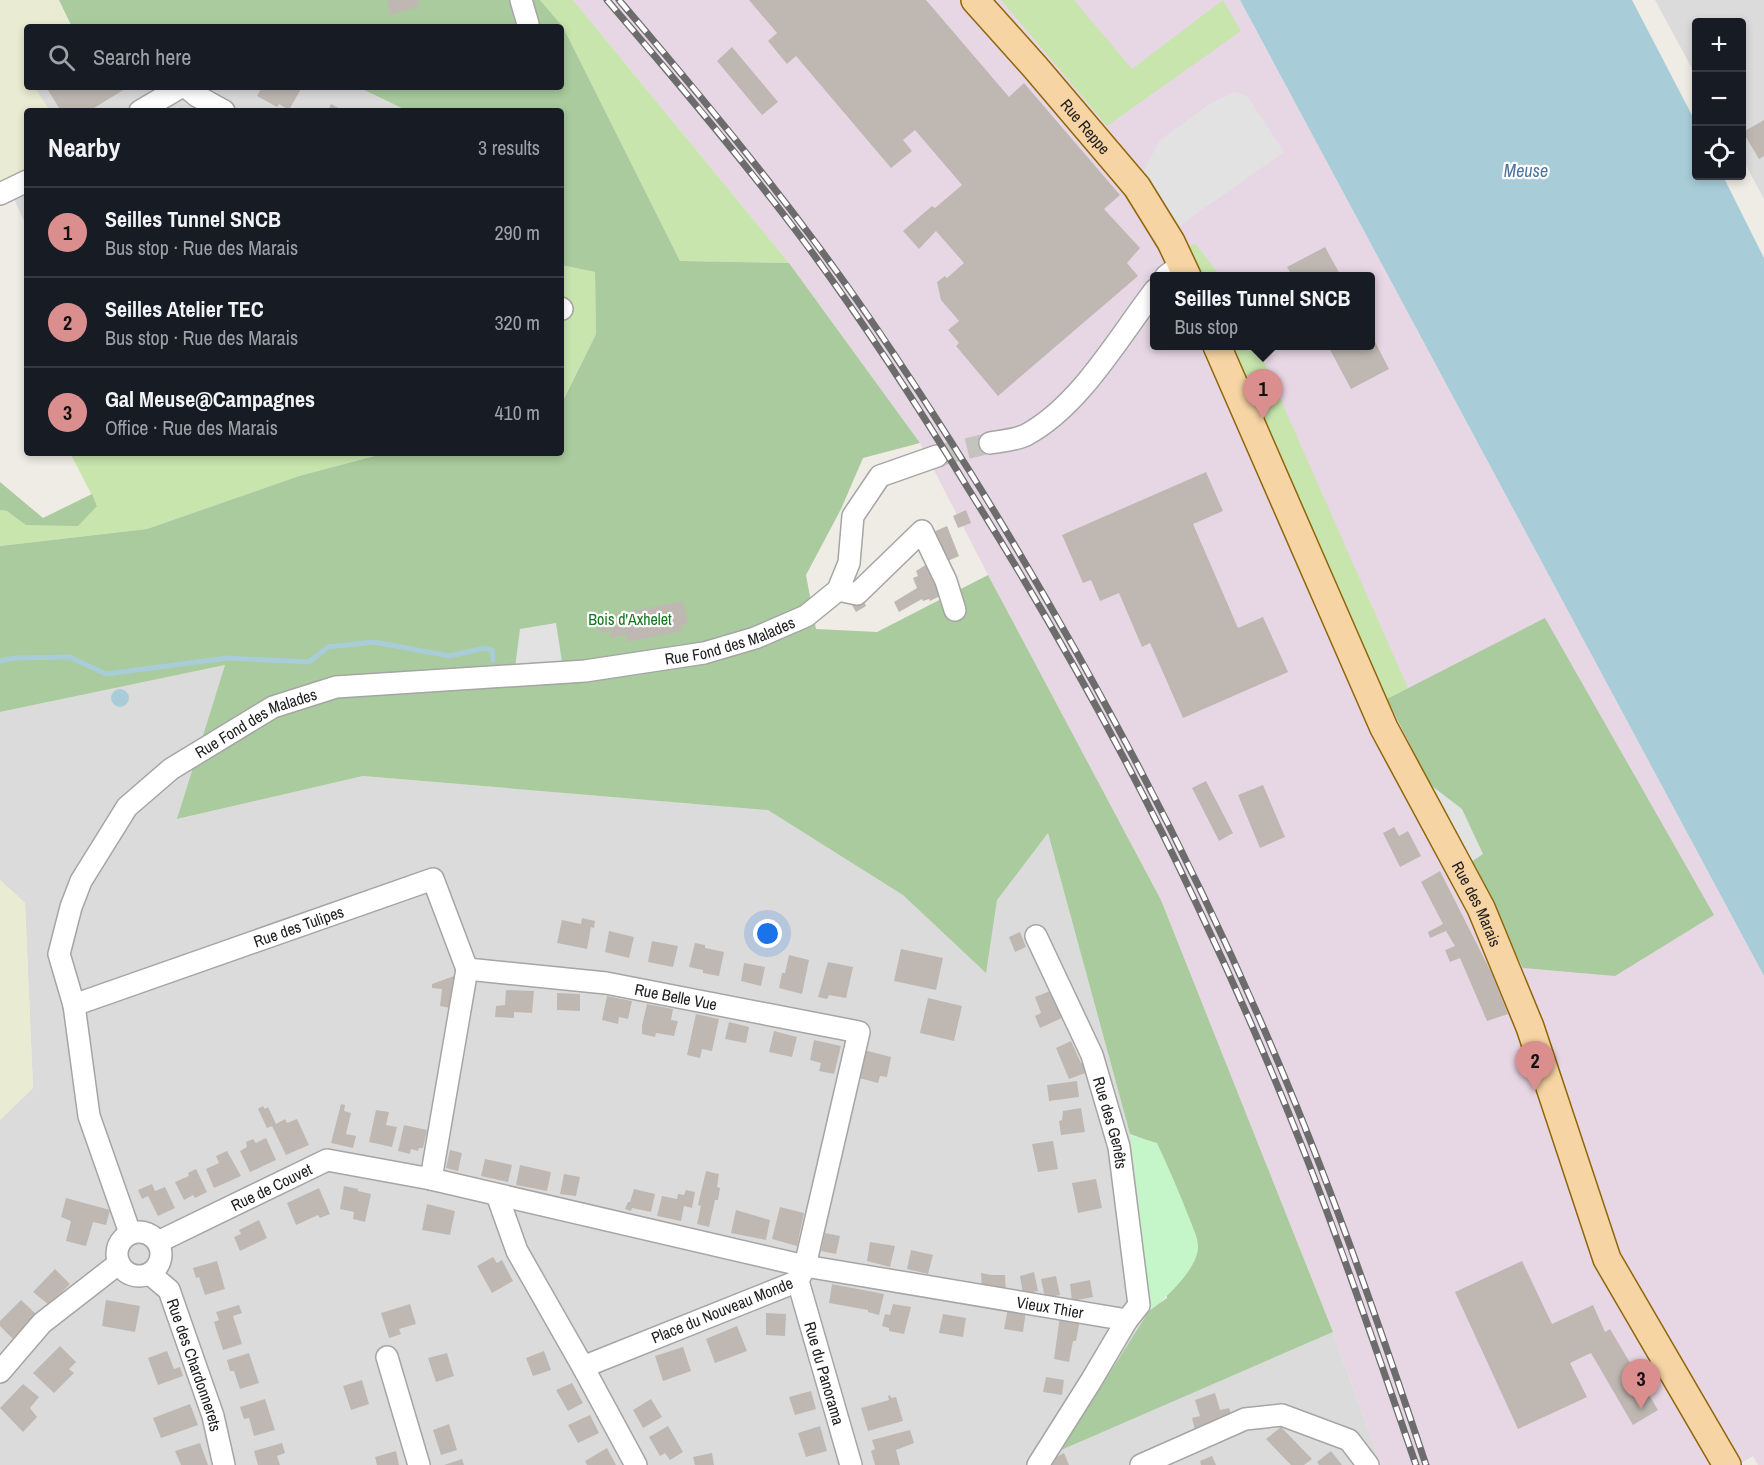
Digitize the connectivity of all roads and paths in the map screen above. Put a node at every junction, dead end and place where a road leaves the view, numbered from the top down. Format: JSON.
{"nodes":[{"id":1,"x":520,"y":0,"type":"edge"},
{"id":2,"x":975,"y":0,"type":"edge"},
{"id":3,"x":528,"y":24,"type":"edge"},
{"id":4,"x":176,"y":90,"type":"edge"},
{"id":5,"x":190,"y":90,"type":"edge"},
{"id":6,"x":145,"y":108,"type":"edge"},
{"id":7,"x":219,"y":108,"type":"edge"},
{"id":8,"x":24,"y":182,"type":"edge"},
{"id":9,"x":0,"y":194,"type":"edge"},
{"id":10,"x":1178,"y":272,"type":"edge"},
{"id":11,"x":1150,"y":297,"type":"edge"},
{"id":12,"x":1219,"y":350,"type":"edge"},
{"id":13,"x":990,"y":443,"type":"tunnel mouth"},
{"id":14,"x":937,"y":456,"type":"tunnel mouth"},
{"id":15,"x":838,"y":590,"type":"junction"},
{"id":16,"x":955,"y":610,"type":"dead end"},
{"id":17,"x":1036,"y":936,"type":"dead end"},
{"id":18,"x":467,"y":969,"type":"junction"},
{"id":19,"x":74,"y":1005,"type":"junction"},
{"id":20,"x":431,"y":1179,"type":"junction"},
{"id":21,"x":497,"y":1195,"type":"junction"},
{"id":22,"x":130,"y":1233,"type":"junction"},
{"id":23,"x":158,"y":1242,"type":"junction"},
{"id":24,"x":118,"y":1264,"type":"junction"},
{"id":25,"x":802,"y":1273,"type":"junction"},
{"id":26,"x":150,"y":1274,"type":"junction"},
{"id":27,"x":1126,"y":1320,"type":"junction"},
{"id":28,"x":387,"y":1357,"type":"dead end"},
{"id":29,"x":584,"y":1366,"type":"junction"},
{"id":30,"x":0,"y":1372,"type":"edge"},
{"id":31,"x":224,"y":1465,"type":"edge"},
{"id":32,"x":419,"y":1465,"type":"edge"},
{"id":33,"x":636,"y":1465,"type":"edge"},
{"id":34,"x":851,"y":1465,"type":"edge"},
{"id":35,"x":1038,"y":1465,"type":"edge"},
{"id":36,"x":1141,"y":1465,"type":"edge"},
{"id":37,"x":1368,"y":1465,"type":"edge"},
{"id":38,"x":1727,"y":1465,"type":"edge"}],
"edges":[{"from":1,"to":3,"type":"street"},
{"from":2,"to":10,"type":"main road","name":"Rue Reppe"},
{"from":4,"to":6,"type":"street"},
{"from":5,"to":7,"type":"street"},
{"from":8,"to":9,"type":"street"},
{"from":11,"to":13,"type":"street"},
{"from":12,"to":38,"type":"main road","name":"Rue des Marais"},
{"from":14,"to":15,"type":"street","name":"Rue Fond des Malades"},
{"from":15,"to":16,"type":"street"},
{"from":15,"to":19,"type":"street","name":"Rue Fond des Malades"},
{"from":17,"to":27,"type":"street","name":"Rue des Genêts"},
{"from":18,"to":19,"type":"street","name":"Rue des Tulipes"},
{"from":18,"to":20,"type":"street"},
{"from":18,"to":25,"type":"street","name":"Rue Belle Vue"},
{"from":19,"to":22,"type":"street","name":"Rue Fond des Malades"},
{"from":20,"to":21,"type":"street","name":"Rue de Couvet"},
{"from":20,"to":23,"type":"street","name":"Rue de Couvet"},
{"from":21,"to":25,"type":"street","name":"Place du Nouveau Monde"},
{"from":21,"to":29,"type":"street"},
{"from":22,"to":23,"type":"street"},
{"from":22,"to":24,"type":"street"},
{"from":23,"to":26,"type":"street"},
{"from":24,"to":26,"type":"street"},
{"from":24,"to":30,"type":"street"},
{"from":25,"to":27,"type":"street","name":"Vieux Thier"},
{"from":25,"to":29,"type":"street","name":"Place du Nouveau Monde"},
{"from":25,"to":34,"type":"street","name":"Rue du Panorama"},
{"from":26,"to":31,"type":"street","name":"Rue des Chardonnerets"},
{"from":27,"to":35,"type":"street"},
{"from":28,"to":32,"type":"street"},
{"from":29,"to":33,"type":"street"},
{"from":36,"to":37,"type":"street"}]}
